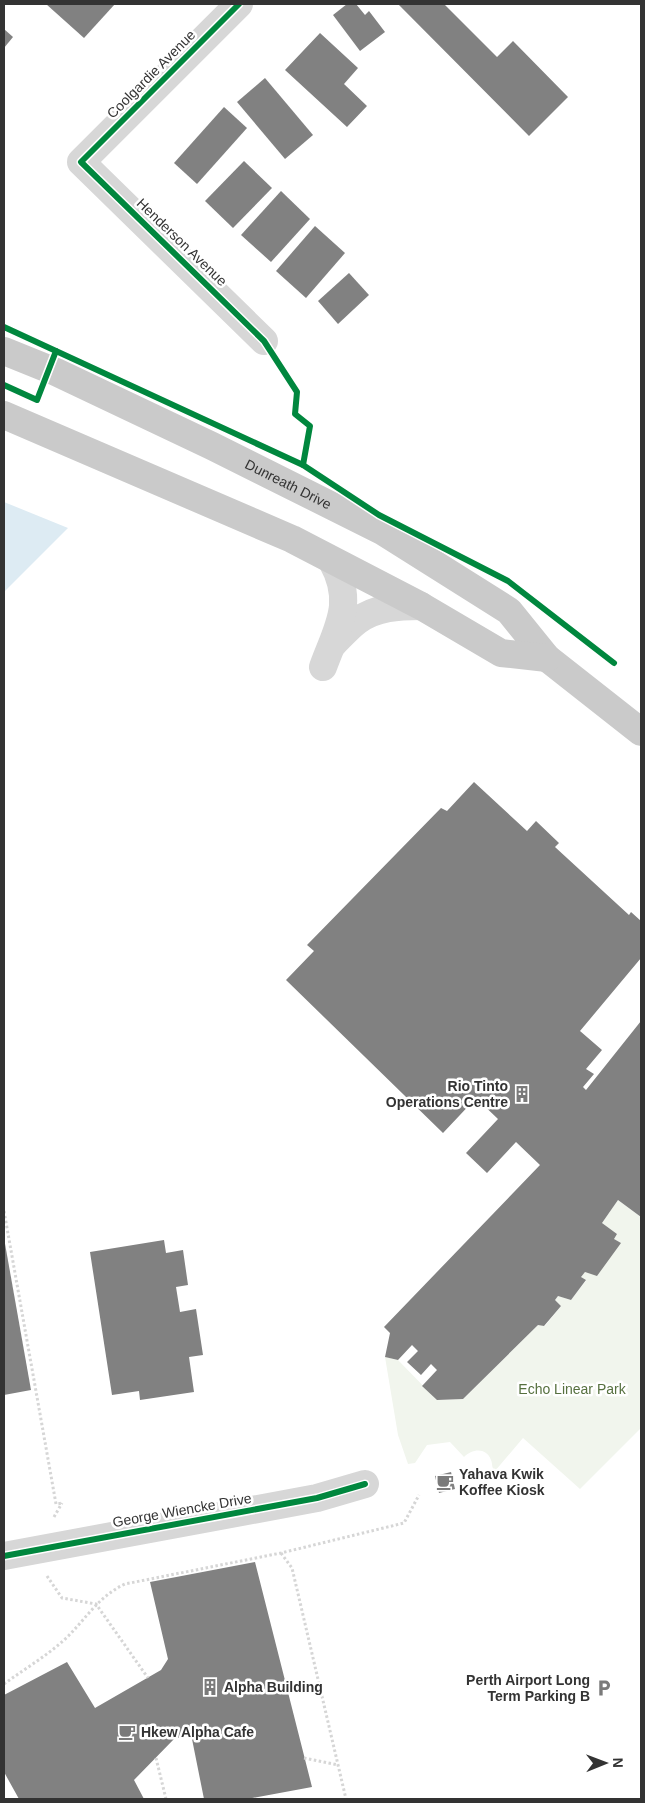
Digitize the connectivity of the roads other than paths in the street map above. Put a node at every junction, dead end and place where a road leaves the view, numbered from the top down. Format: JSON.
{"nodes":[{"id":1,"x":239,"y":4,"type":"edge"},
{"id":2,"x":81,"y":162,"type":"joint"},
{"id":3,"x":264,"y":341,"type":"dead end"},
{"id":4,"x":4,"y":350,"type":"edge"},
{"id":5,"x":4,"y":415,"type":"edge"},
{"id":6,"x":332,"y":561,"type":"junction"},
{"id":7,"x":421,"y":606,"type":"junction"},
{"id":8,"x":547,"y":658,"type":"junction"},
{"id":9,"x":641,"y":732,"type":"edge"},
{"id":10,"x":364,"y":1484,"type":"dead end"},
{"id":11,"x":4,"y":1556,"type":"edge"}],
"edges":[{"from":1,"to":2,"type":"street","name":"Coolgardie Avenue"},
{"from":2,"to":3,"type":"street","name":"Henderson Avenue"},
{"from":4,"to":8,"type":"main road","name":"Dunreath Drive"},
{"from":5,"to":6,"type":"main road"},
{"from":6,"to":7,"type":"main road"},
{"from":6,"to":7,"type":"street"},
{"from":7,"to":8,"type":"main road"},
{"from":8,"to":9,"type":"main road","name":"Dunreath Drive"},
{"from":10,"to":11,"type":"street","name":"George Wiencke Drive"}]}
